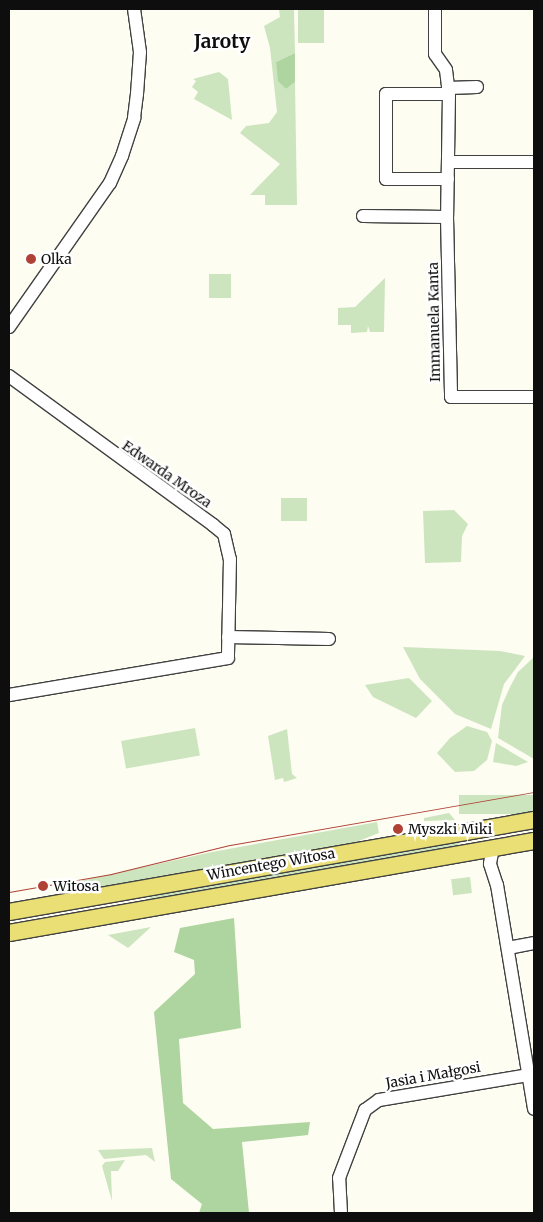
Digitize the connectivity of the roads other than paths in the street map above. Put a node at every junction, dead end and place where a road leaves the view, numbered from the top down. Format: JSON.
{"nodes":[{"id":1,"x":134,"y":9,"type":"edge"},
{"id":2,"x":435,"y":9,"type":"edge"},
{"id":3,"x":477,"y":87,"type":"dead end"},
{"id":4,"x":449,"y":91,"type":"junction"},
{"id":5,"x":448,"y":162,"type":"junction"},
{"id":6,"x":534,"y":162,"type":"edge"},
{"id":7,"x":448,"y":179,"type":"junction"},
{"id":8,"x":364,"y":216,"type":"dead end"},
{"id":9,"x":447,"y":217,"type":"junction"},
{"id":10,"x":9,"y":327,"type":"edge"},
{"id":11,"x":9,"y":376,"type":"edge"},
{"id":12,"x":534,"y":397,"type":"edge"},
{"id":13,"x":228,"y":637,"type":"junction"},
{"id":14,"x":329,"y":639,"type":"dead end"},
{"id":15,"x":9,"y":694,"type":"edge"},
{"id":16,"x":534,"y":820,"type":"edge"},
{"id":17,"x":489,"y":827,"type":"junction"},
{"id":18,"x":534,"y":841,"type":"edge"},
{"id":19,"x":493,"y":848,"type":"junction"},
{"id":20,"x":9,"y":912,"type":"edge"},
{"id":21,"x":9,"y":933,"type":"edge"},
{"id":22,"x":534,"y":943,"type":"edge"},
{"id":23,"x":508,"y":948,"type":"junction"},
{"id":24,"x":531,"y":1074,"type":"edge"},
{"id":25,"x":534,"y":1109,"type":"edge"},
{"id":26,"x":341,"y":1213,"type":"edge"}],
"edges":[{"from":1,"to":10,"type":"street"},
{"from":2,"to":4,"type":"street","name":"Immanuela Kanta"},
{"from":3,"to":4,"type":"street"},
{"from":4,"to":5,"type":"street","name":"Immanuela Kanta"},
{"from":4,"to":7,"type":"street"},
{"from":5,"to":6,"type":"street"},
{"from":5,"to":7,"type":"street","name":"Immanuela Kanta"},
{"from":7,"to":9,"type":"street","name":"Immanuela Kanta"},
{"from":8,"to":9,"type":"street"},
{"from":9,"to":12,"type":"street","name":"Immanuela Kanta"},
{"from":11,"to":13,"type":"street","name":"Edwarda Mroza"},
{"from":13,"to":14,"type":"street"},
{"from":13,"to":15,"type":"street","name":"Edwarda Mroza"},
{"from":16,"to":17,"type":"main road","name":"Wincentego Witosa"},
{"from":17,"to":19,"type":"street"},
{"from":17,"to":20,"type":"main road","name":"Wincentego Witosa"},
{"from":18,"to":19,"type":"main road","name":"Wincentego Witosa"},
{"from":19,"to":21,"type":"main road","name":"Wincentego Witosa"},
{"from":19,"to":23,"type":"street"},
{"from":22,"to":23,"type":"street"},
{"from":23,"to":24,"type":"street"},
{"from":24,"to":25,"type":"street"},
{"from":24,"to":26,"type":"street","name":"Jasia i Małgosi"}]}
